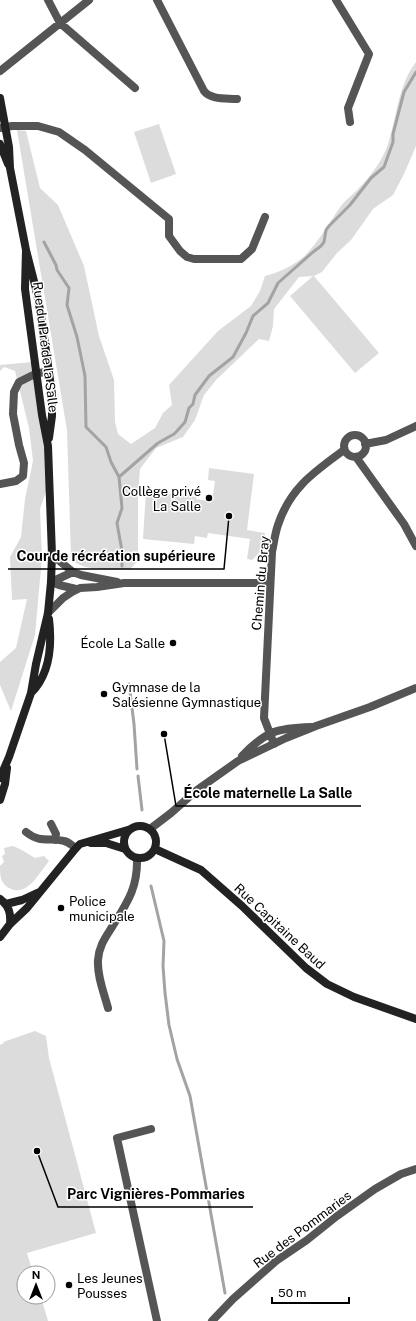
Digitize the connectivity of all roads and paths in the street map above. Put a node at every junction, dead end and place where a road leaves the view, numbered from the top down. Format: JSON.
{"nodes":[{"id":1,"x":48,"y":0,"type":"edge"},
{"id":2,"x":90,"y":0,"type":"edge"},
{"id":3,"x":157,"y":0,"type":"edge"},
{"id":4,"x":336,"y":0,"type":"edge"},
{"id":5,"x":60,"y":23,"type":"junction"},
{"id":6,"x":0,"y":71,"type":"edge"},
{"id":7,"x":135,"y":88,"type":"dead end"},
{"id":8,"x":0,"y":98,"type":"edge"},
{"id":9,"x":237,"y":99,"type":"dead end"},
{"id":10,"x":350,"y":122,"type":"dead end"},
{"id":11,"x":3,"y":128,"type":"edge"},
{"id":12,"x":0,"y":144,"type":"edge"},
{"id":13,"x":10,"y":168,"type":"junction"},
{"id":14,"x":265,"y":217,"type":"dead end"},
{"id":15,"x":26,"y":250,"type":"junction"},
{"id":16,"x":49,"y":372,"type":"junction"},
{"id":17,"x":37,"y":373,"type":"junction"},
{"id":18,"x":416,"y":426,"type":"edge"},
{"id":19,"x":365,"y":444,"type":"junction"},
{"id":20,"x":48,"y":446,"type":"junction"},
{"id":21,"x":344,"y":450,"type":"junction"},
{"id":22,"x":356,"y":457,"type":"junction"},
{"id":23,"x":0,"y":484,"type":"edge"},
{"id":24,"x":416,"y":546,"type":"edge"},
{"id":25,"x":52,"y":555,"type":"junction"},
{"id":26,"x":73,"y":572,"type":"junction"},
{"id":27,"x":51,"y":582,"type":"junction"},
{"id":28,"x":124,"y":583,"type":"junction"},
{"id":29,"x":270,"y":583,"type":"junction"},
{"id":30,"x":76,"y":589,"type":"junction"},
{"id":31,"x":48,"y":613,"type":"junction"},
{"id":32,"x":416,"y":688,"type":"edge"},
{"id":33,"x":316,"y":726,"type":"junction"},
{"id":34,"x":270,"y":733,"type":"junction"},
{"id":35,"x":274,"y":744,"type":"junction"},
{"id":36,"x":9,"y":757,"type":"junction"},
{"id":37,"x":238,"y":761,"type":"junction"},
{"id":38,"x":0,"y":778,"type":"edge"},
{"id":39,"x":0,"y":800,"type":"edge"},
{"id":40,"x":51,"y":824,"type":"dead end"},
{"id":41,"x":131,"y":829,"type":"junction"},
{"id":42,"x":150,"y":829,"type":"junction"},
{"id":43,"x":26,"y":832,"type":"dead end"},
{"id":44,"x":55,"y":840,"type":"junction"},
{"id":45,"x":85,"y":842,"type":"junction"},
{"id":46,"x":76,"y":848,"type":"junction"},
{"id":47,"x":125,"y":849,"type":"junction"},
{"id":48,"x":155,"y":849,"type":"junction"},
{"id":49,"x":137,"y":858,"type":"junction"},
{"id":50,"x":39,"y":892,"type":"junction"},
{"id":51,"x":3,"y":901,"type":"edge"},
{"id":52,"x":10,"y":924,"type":"junction"},
{"id":53,"x":0,"y":937,"type":"edge"},
{"id":54,"x":108,"y":1008,"type":"dead end"},
{"id":55,"x":412,"y":1017,"type":"edge"},
{"id":56,"x":416,"y":1024,"type":"edge"},
{"id":57,"x":151,"y":1129,"type":"dead end"},
{"id":58,"x":416,"y":1169,"type":"edge"},
{"id":59,"x":157,"y":1321,"type":"edge"},
{"id":60,"x":212,"y":1321,"type":"edge"}],
"edges":[{"from":1,"to":5,"type":"street"},
{"from":2,"to":5,"type":"street"},
{"from":3,"to":9,"type":"street"},
{"from":4,"to":10,"type":"street"},
{"from":5,"to":6,"type":"street"},
{"from":5,"to":7,"type":"street"},
{"from":8,"to":11,"type":"main road","name":"Rue du Pré de la Salle"},
{"from":11,"to":13,"type":"main road","name":"Rue du Pré de la Salle"},
{"from":11,"to":14,"type":"street"},
{"from":12,"to":13,"type":"main road","name":"Rue du Pré de la Salle"},
{"from":13,"to":15,"type":"main road","name":"Rue du Pré de la Salle"},
{"from":15,"to":16,"type":"main road","name":"Rue du Pré de la Salle"},
{"from":15,"to":17,"type":"main road","name":"Rue du Pré de la Salle"},
{"from":16,"to":17,"type":"street"},
{"from":16,"to":20,"type":"main road","name":"Rue du Pré de la Salle"},
{"from":17,"to":20,"type":"main road","name":"Rue du Pré de la Salle"},
{"from":17,"to":23,"type":"street"},
{"from":18,"to":19,"type":"street"},
{"from":19,"to":21,"type":"street"},
{"from":19,"to":22,"type":"street"},
{"from":20,"to":25,"type":"main road","name":"Rue du Pré de la Salle"},
{"from":21,"to":22,"type":"street"},
{"from":21,"to":29,"type":"street","name":"Chemin du Bray"},
{"from":22,"to":24,"type":"street"},
{"from":25,"to":26,"type":"street"},
{"from":25,"to":27,"type":"main road","name":"Rue du Pré de la Salle"},
{"from":26,"to":27,"type":"street"},
{"from":26,"to":28,"type":"street"},
{"from":27,"to":30,"type":"street"},
{"from":27,"to":31,"type":"main road","name":"Rue du Pré de la Salle"},
{"from":28,"to":29,"type":"street"},
{"from":28,"to":30,"type":"street"},
{"from":29,"to":34,"type":"street","name":"Chemin du Bray"},
{"from":30,"to":31,"type":"street"},
{"from":31,"to":36,"type":"main road","name":"Rue du Pré de la Salle"},
{"from":32,"to":33,"type":"street"},
{"from":33,"to":34,"type":"street"},
{"from":33,"to":35,"type":"street"},
{"from":34,"to":35,"type":"street","name":"Chemin du Bray"},
{"from":34,"to":37,"type":"street"},
{"from":35,"to":37,"type":"street"},
{"from":36,"to":38,"type":"main road","name":"Rue du Pré de la Salle"},
{"from":36,"to":39,"type":"main road","name":"Rue du Pré de la Salle"},
{"from":37,"to":42,"type":"street"},
{"from":40,"to":44,"type":"street"},
{"from":41,"to":42,"type":"main road"},
{"from":41,"to":45,"type":"main road"},
{"from":41,"to":47,"type":"main road"},
{"from":42,"to":48,"type":"main road"},
{"from":43,"to":44,"type":"street"},
{"from":44,"to":46,"type":"street"},
{"from":45,"to":46,"type":"main road"},
{"from":45,"to":47,"type":"main road"},
{"from":46,"to":50,"type":"main road"},
{"from":47,"to":49,"type":"main road"},
{"from":48,"to":49,"type":"main road"},
{"from":48,"to":55,"type":"main road","name":"Rue Capitaine Baud"},
{"from":49,"to":54,"type":"street"},
{"from":50,"to":51,"type":"main road"},
{"from":50,"to":52,"type":"main road"},
{"from":51,"to":52,"type":"main road"},
{"from":52,"to":53,"type":"main road"},
{"from":55,"to":56,"type":"street"},
{"from":57,"to":59,"type":"street"},
{"from":58,"to":60,"type":"street","name":"Rue des Pommaries"}]}
